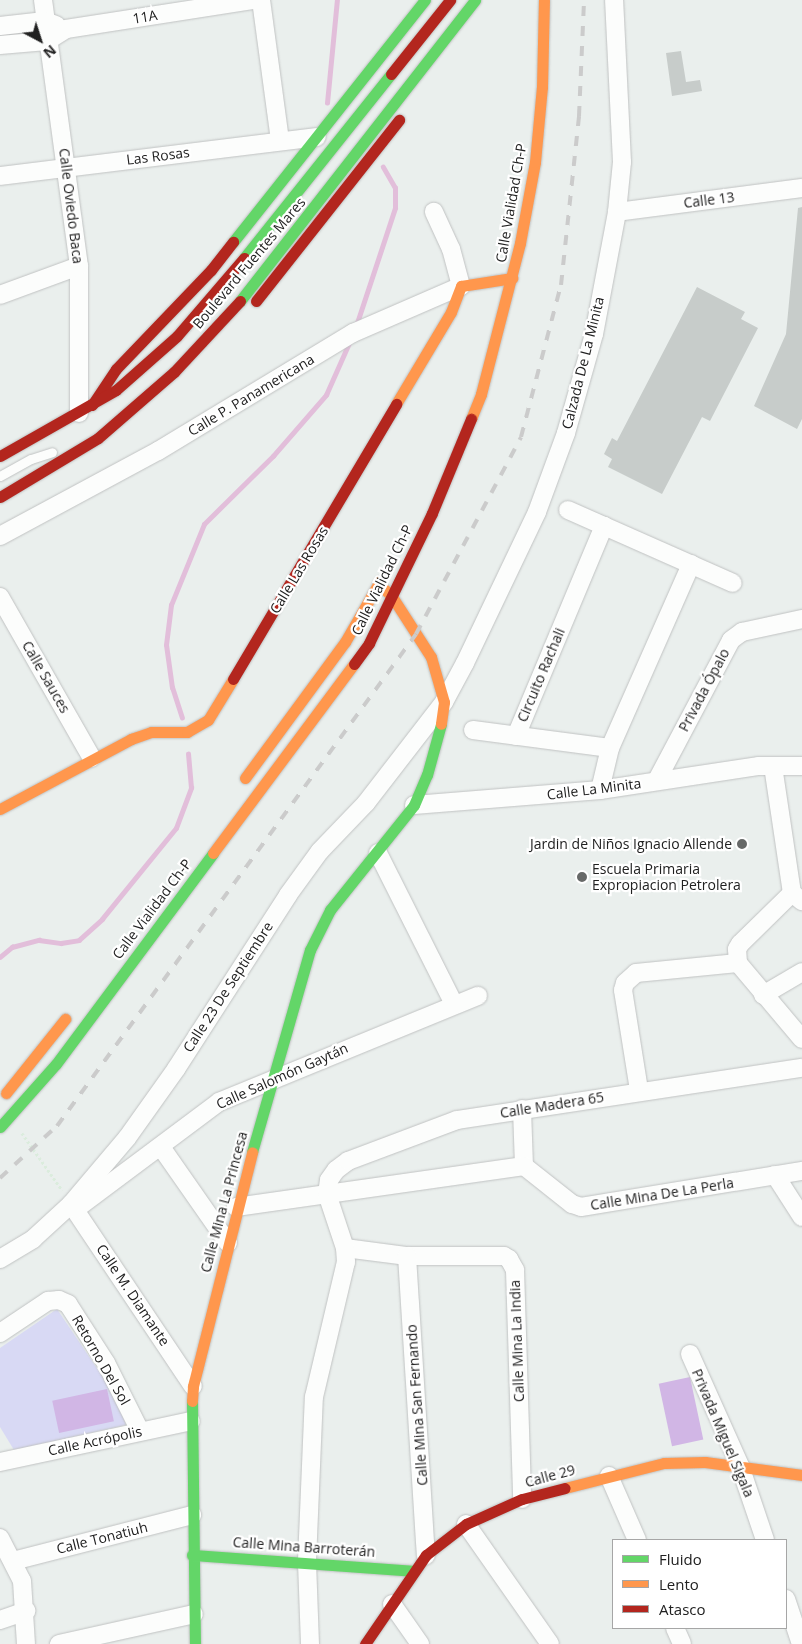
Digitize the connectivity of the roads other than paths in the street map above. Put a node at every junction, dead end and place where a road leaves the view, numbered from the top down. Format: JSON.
{"nodes":[{"id":1,"x":43,"y":0,"type":"edge"},
{"id":2,"x":254,"y":0,"type":"edge"},
{"id":3,"x":261,"y":0,"type":"edge"},
{"id":4,"x":425,"y":0,"type":"edge"},
{"id":5,"x":450,"y":0,"type":"edge"},
{"id":6,"x":476,"y":0,"type":"edge"},
{"id":7,"x":490,"y":0,"type":"edge"},
{"id":8,"x":544,"y":0,"type":"edge"},
{"id":9,"x":614,"y":0,"type":"edge"},
{"id":10,"x":45,"y":21,"type":"junction"},
{"id":11,"x":0,"y":26,"type":"edge"},
{"id":12,"x":66,"y":29,"type":"junction"},
{"id":13,"x":47,"y":41,"type":"junction"},
{"id":14,"x":0,"y":45,"type":"edge"},
{"id":15,"x":443,"y":62,"type":"dead end"},
{"id":16,"x":407,"y":109,"type":"dead end"},
{"id":17,"x":317,"y":137,"type":"junction"},
{"id":18,"x":280,"y":141,"type":"junction"},
{"id":19,"x":67,"y":167,"type":"junction"},
{"id":20,"x":0,"y":176,"type":"edge"},
{"id":21,"x":802,"y":188,"type":"edge"},
{"id":22,"x":434,"y":212,"type":"dead end"},
{"id":23,"x":617,"y":212,"type":"junction"},
{"id":24,"x":79,"y":266,"type":"junction"},
{"id":25,"x":498,"y":275,"type":"junction"},
{"id":26,"x":512,"y":278,"type":"junction"},
{"id":27,"x":461,"y":286,"type":"junction"},
{"id":28,"x":0,"y":295,"type":"edge"},
{"id":29,"x":492,"y":298,"type":"dead end"},
{"id":30,"x":239,"y":320,"type":"dead end"},
{"id":31,"x":203,"y":359,"type":"dead end"},
{"id":32,"x":85,"y":409,"type":"junction"},
{"id":33,"x":61,"y":433,"type":"dead end"},
{"id":34,"x":98,"y":438,"type":"junction"},
{"id":35,"x":54,"y":439,"type":"dead end"},
{"id":36,"x":0,"y":456,"type":"edge"},
{"id":37,"x":31,"y":459,"type":"junction"},
{"id":38,"x":61,"y":463,"type":"junction"},
{"id":39,"x":0,"y":476,"type":"edge"},
{"id":40,"x":0,"y":497,"type":"edge"},
{"id":41,"x":568,"y":510,"type":"dead end"},
{"id":42,"x":604,"y":526,"type":"junction"},
{"id":43,"x":0,"y":536,"type":"edge"},
{"id":44,"x":691,"y":564,"type":"junction"},
{"id":45,"x":387,"y":568,"type":"dead end"},
{"id":46,"x":733,"y":583,"type":"dead end"},
{"id":47,"x":378,"y":584,"type":"junction"},
{"id":48,"x":391,"y":596,"type":"junction"},
{"id":49,"x":1,"y":601,"type":"edge"},
{"id":50,"x":802,"y":619,"type":"edge"},
{"id":51,"x":444,"y":702,"type":"junction"},
{"id":52,"x":473,"y":730,"type":"dead end"},
{"id":53,"x":516,"y":736,"type":"junction"},
{"id":54,"x":610,"y":748,"type":"junction"},
{"id":55,"x":92,"y":758,"type":"junction"},
{"id":56,"x":773,"y":766,"type":"junction"},
{"id":57,"x":802,"y":766,"type":"edge"},
{"id":58,"x":656,"y":780,"type":"junction"},
{"id":59,"x":240,"y":785,"type":"dead end"},
{"id":60,"x":600,"y":790,"type":"junction"},
{"id":61,"x":414,"y":806,"type":"junction"},
{"id":62,"x":0,"y":809,"type":"edge"},
{"id":63,"x":794,"y":851,"type":"edge"},
{"id":64,"x":378,"y":853,"type":"junction"},
{"id":65,"x":797,"y":897,"type":"edge"},
{"id":66,"x":738,"y":964,"type":"junction"},
{"id":67,"x":802,"y":972,"type":"edge"},
{"id":68,"x":762,"y":995,"type":"junction"},
{"id":69,"x":478,"y":996,"type":"dead end"},
{"id":70,"x":454,"y":1004,"type":"junction"},
{"id":71,"x":74,"y":1007,"type":"dead end"},
{"id":72,"x":802,"y":1040,"type":"edge"},
{"id":73,"x":802,"y":1068,"type":"edge"},
{"id":74,"x":273,"y":1077,"type":"junction"},
{"id":75,"x":639,"y":1090,"type":"junction"},
{"id":76,"x":522,"y":1109,"type":"junction"},
{"id":77,"x":3,"y":1111,"type":"edge"},
{"id":78,"x":161,"y":1147,"type":"junction"},
{"id":79,"x":524,"y":1166,"type":"junction"},
{"id":80,"x":802,"y":1171,"type":"edge"},
{"id":81,"x":775,"y":1175,"type":"junction"},
{"id":82,"x":327,"y":1194,"type":"junction"},
{"id":83,"x":74,"y":1206,"type":"junction"},
{"id":84,"x":236,"y":1207,"type":"junction"},
{"id":85,"x":802,"y":1217,"type":"edge"},
{"id":86,"x":228,"y":1243,"type":"junction"},
{"id":87,"x":345,"y":1248,"type":"junction"},
{"id":88,"x":407,"y":1256,"type":"junction"},
{"id":89,"x":0,"y":1259,"type":"edge"},
{"id":90,"x":0,"y":1333,"type":"edge"},
{"id":91,"x":690,"y":1354,"type":"dead end"},
{"id":92,"x":193,"y":1386,"type":"junction"},
{"id":93,"x":191,"y":1421,"type":"junction"},
{"id":94,"x":140,"y":1431,"type":"junction"},
{"id":95,"x":0,"y":1462,"type":"edge"},
{"id":96,"x":740,"y":1466,"type":"junction"},
{"id":97,"x":802,"y":1475,"type":"edge"},
{"id":98,"x":609,"y":1476,"type":"junction"},
{"id":99,"x":522,"y":1499,"type":"junction"},
{"id":100,"x":192,"y":1516,"type":"junction"},
{"id":101,"x":466,"y":1524,"type":"junction"},
{"id":102,"x":0,"y":1538,"type":"edge"},
{"id":103,"x":637,"y":1539,"type":"edge"},
{"id":104,"x":766,"y":1539,"type":"edge"},
{"id":105,"x":192,"y":1555,"type":"junction"},
{"id":106,"x":426,"y":1555,"type":"junction"},
{"id":107,"x":13,"y":1561,"type":"junction"},
{"id":108,"x":307,"y":1561,"type":"junction"},
{"id":109,"x":413,"y":1571,"type":"junction"},
{"id":110,"x":787,"y":1602,"type":"edge"},
{"id":111,"x":392,"y":1604,"type":"junction"},
{"id":112,"x":26,"y":1611,"type":"junction"},
{"id":113,"x":194,"y":1614,"type":"junction"},
{"id":114,"x":0,"y":1620,"type":"edge"},
{"id":115,"x":675,"y":1629,"type":"edge"},
{"id":116,"x":26,"y":1644,"type":"edge"},
{"id":117,"x":60,"y":1644,"type":"edge"},
{"id":118,"x":195,"y":1644,"type":"edge"},
{"id":119,"x":310,"y":1644,"type":"edge"},
{"id":120,"x":365,"y":1644,"type":"edge"},
{"id":121,"x":420,"y":1644,"type":"edge"},
{"id":122,"x":550,"y":1644,"type":"edge"},
{"id":123,"x":682,"y":1644,"type":"edge"},
{"id":124,"x":801,"y":1644,"type":"edge"}],
"edges":[{"from":1,"to":10,"type":"street","name":"Calle Oviedo Baca"},
{"from":2,"to":12,"type":"street","name":"11A"},
{"from":3,"to":18,"type":"street"},
{"from":4,"to":17,"type":"street"},
{"from":5,"to":32,"type":"street","name":"Boulevard Fuentes Mares"},
{"from":6,"to":34,"type":"street","name":"Boulevard Fuentes Mares"},
{"from":7,"to":15,"type":"street"},
{"from":8,"to":26,"type":"street","name":"Calle Vialidad Ch-P"},
{"from":9,"to":23,"type":"street","name":"Calzada De La Minita"},
{"from":10,"to":11,"type":"street","name":"11A"},
{"from":10,"to":12,"type":"street","name":"11A"},
{"from":10,"to":13,"type":"street","name":"Calle Oviedo Baca"},
{"from":12,"to":13,"type":"street","name":"11A"},
{"from":13,"to":14,"type":"street"},
{"from":13,"to":19,"type":"street","name":"Calle Oviedo Baca"},
{"from":16,"to":30,"type":"street"},
{"from":17,"to":18,"type":"street","name":"Las Rosas"},
{"from":17,"to":32,"type":"street"},
{"from":18,"to":19,"type":"street","name":"Las Rosas"},
{"from":19,"to":20,"type":"street","name":"Las Rosas"},
{"from":19,"to":24,"type":"street","name":"Calle Oviedo Baca"},
{"from":21,"to":23,"type":"street","name":"Calle 13"},
{"from":22,"to":27,"type":"street"},
{"from":23,"to":51,"type":"street","name":"Calzada De La Minita"},
{"from":24,"to":28,"type":"street"},
{"from":24,"to":32,"type":"street","name":"Calle Oviedo Baca"},
{"from":25,"to":26,"type":"street","name":"Calle P. Panamericana"},
{"from":25,"to":27,"type":"street","name":"Calle P. Panamericana"},
{"from":25,"to":29,"type":"street","name":"Calle Vialidad Ch-P"},
{"from":26,"to":48,"type":"street","name":"Calle Vialidad Ch-P"},
{"from":27,"to":43,"type":"street","name":"Calle P. Panamericana"},
{"from":27,"to":55,"type":"street","name":"Calle Las Rosas"},
{"from":31,"to":38,"type":"street"},
{"from":32,"to":33,"type":"lane"},
{"from":32,"to":36,"type":"street","name":"Boulevard Fuentes Mares"},
{"from":34,"to":37,"type":"lane"},
{"from":34,"to":38,"type":"street","name":"Boulevard Fuentes Mares"},
{"from":35,"to":37,"type":"lane"},
{"from":37,"to":39,"type":"lane"},
{"from":38,"to":40,"type":"street","name":"Boulevard Fuentes Mares"},
{"from":41,"to":42,"type":"street"},
{"from":42,"to":44,"type":"street"},
{"from":42,"to":53,"type":"street","name":"Circuito Rachali"},
{"from":44,"to":46,"type":"street"},
{"from":44,"to":54,"type":"street"},
{"from":45,"to":47,"type":"street","name":"Calle Vialidad Ch-P"},
{"from":47,"to":48,"type":"street","name":"Calzada De La Minita"},
{"from":47,"to":59,"type":"street","name":"Calle Vialidad Ch-P"},
{"from":48,"to":51,"type":"street","name":"Calzada De La Minita"},
{"from":48,"to":77,"type":"street","name":"Calle Vialidad Ch-P"},
{"from":49,"to":55,"type":"street","name":"Calle Sauces"},
{"from":50,"to":58,"type":"street","name":"Privada Ópalo"},
{"from":51,"to":61,"type":"street","name":"Calzada De La Minita"},
{"from":51,"to":83,"type":"street","name":"Calle 23 De Septiembre"},
{"from":52,"to":53,"type":"street"},
{"from":53,"to":54,"type":"street","name":"Circuito Rachali"},
{"from":54,"to":60,"type":"street"},
{"from":55,"to":62,"type":"street","name":"Calle Las Rosas"},
{"from":56,"to":57,"type":"street","name":"Calle La Minita"},
{"from":56,"to":58,"type":"street","name":"Calle La Minita"},
{"from":56,"to":63,"type":"street"},
{"from":58,"to":60,"type":"street","name":"Calle La Minita"},
{"from":60,"to":61,"type":"street","name":"Calle La Minita"},
{"from":61,"to":64,"type":"street","name":"Calle Mina La Princesa"},
{"from":63,"to":65,"type":"street"},
{"from":64,"to":70,"type":"street"},
{"from":64,"to":74,"type":"street","name":"Calle Mina La Princesa"},
{"from":65,"to":66,"type":"street"},
{"from":66,"to":68,"type":"street"},
{"from":66,"to":75,"type":"street"},
{"from":67,"to":68,"type":"street"},
{"from":68,"to":72,"type":"street"},
{"from":69,"to":70,"type":"street","name":"Calle Salomón Gaytán"},
{"from":70,"to":74,"type":"street","name":"Calle Salomón Gaytán"},
{"from":71,"to":77,"type":"street"},
{"from":73,"to":75,"type":"street","name":"Calle Madera 65"},
{"from":74,"to":78,"type":"street","name":"Calle Salomón Gaytán"},
{"from":74,"to":84,"type":"street","name":"Calle Mina La Princesa"},
{"from":75,"to":76,"type":"street","name":"Calle Madera 65"},
{"from":76,"to":79,"type":"street"},
{"from":76,"to":82,"type":"street","name":"Calle Madera 65"},
{"from":78,"to":83,"type":"street","name":"Calle Salomón Gaytán"},
{"from":78,"to":86,"type":"street"},
{"from":79,"to":81,"type":"street","name":"Calle Mina De La Perla"},
{"from":79,"to":82,"type":"street"},
{"from":80,"to":81,"type":"street","name":"Calle Mina De La Perla"},
{"from":81,"to":85,"type":"street"},
{"from":82,"to":84,"type":"street"},
{"from":82,"to":87,"type":"street"},
{"from":83,"to":89,"type":"street","name":"Calle 23 De Septiembre"},
{"from":83,"to":92,"type":"street","name":"Calle M. Diamante"},
{"from":84,"to":86,"type":"street","name":"Calle Mina La Princesa"},
{"from":86,"to":92,"type":"street","name":"Calle Mina La Princesa"},
{"from":87,"to":88,"type":"street","name":"Calle Mina La India"},
{"from":87,"to":108,"type":"street"},
{"from":88,"to":99,"type":"street","name":"Calle Mina La India"},
{"from":88,"to":106,"type":"street","name":"Calle Mina San Fernando"},
{"from":90,"to":94,"type":"street","name":"Retorno Del Sol"},
{"from":91,"to":96,"type":"street","name":"Privada Miguel Sigala"},
{"from":92,"to":93,"type":"street","name":"Calle Mina La Princesa"},
{"from":93,"to":94,"type":"street","name":"Calle Acrópolis"},
{"from":93,"to":100,"type":"street","name":"Calle Mina La Princesa"},
{"from":94,"to":95,"type":"street","name":"Calle Acrópolis"},
{"from":96,"to":97,"type":"street","name":"Calle 29"},
{"from":96,"to":98,"type":"street","name":"Calle 29"},
{"from":96,"to":104,"type":"street","name":"Privada Miguel Sigala"},
{"from":98,"to":99,"type":"street","name":"Calle 29"},
{"from":98,"to":103,"type":"street"},
{"from":99,"to":101,"type":"street","name":"Calle 29"},
{"from":100,"to":105,"type":"street","name":"Calle Mina La Princesa"},
{"from":100,"to":107,"type":"street","name":"Calle Tonatiuh"},
{"from":101,"to":106,"type":"street","name":"Calle 29"},
{"from":101,"to":122,"type":"street"},
{"from":102,"to":107,"type":"street"},
{"from":105,"to":108,"type":"street","name":"Calle Mina Barroterán"},
{"from":105,"to":113,"type":"street","name":"Calle Mina La Princesa"},
{"from":106,"to":109,"type":"street","name":"Calle 29"},
{"from":107,"to":112,"type":"street"},
{"from":108,"to":109,"type":"street","name":"Calle Mina Barroterán"},
{"from":108,"to":119,"type":"street"},
{"from":109,"to":111,"type":"street","name":"Calle 29"},
{"from":110,"to":124,"type":"street"},
{"from":111,"to":120,"type":"street","name":"Calle 29"},
{"from":111,"to":121,"type":"street"},
{"from":112,"to":114,"type":"street"},
{"from":112,"to":116,"type":"street"},
{"from":113,"to":117,"type":"street"},
{"from":113,"to":118,"type":"street","name":"Calle Mina La Princesa"},
{"from":115,"to":123,"type":"street"}]}
